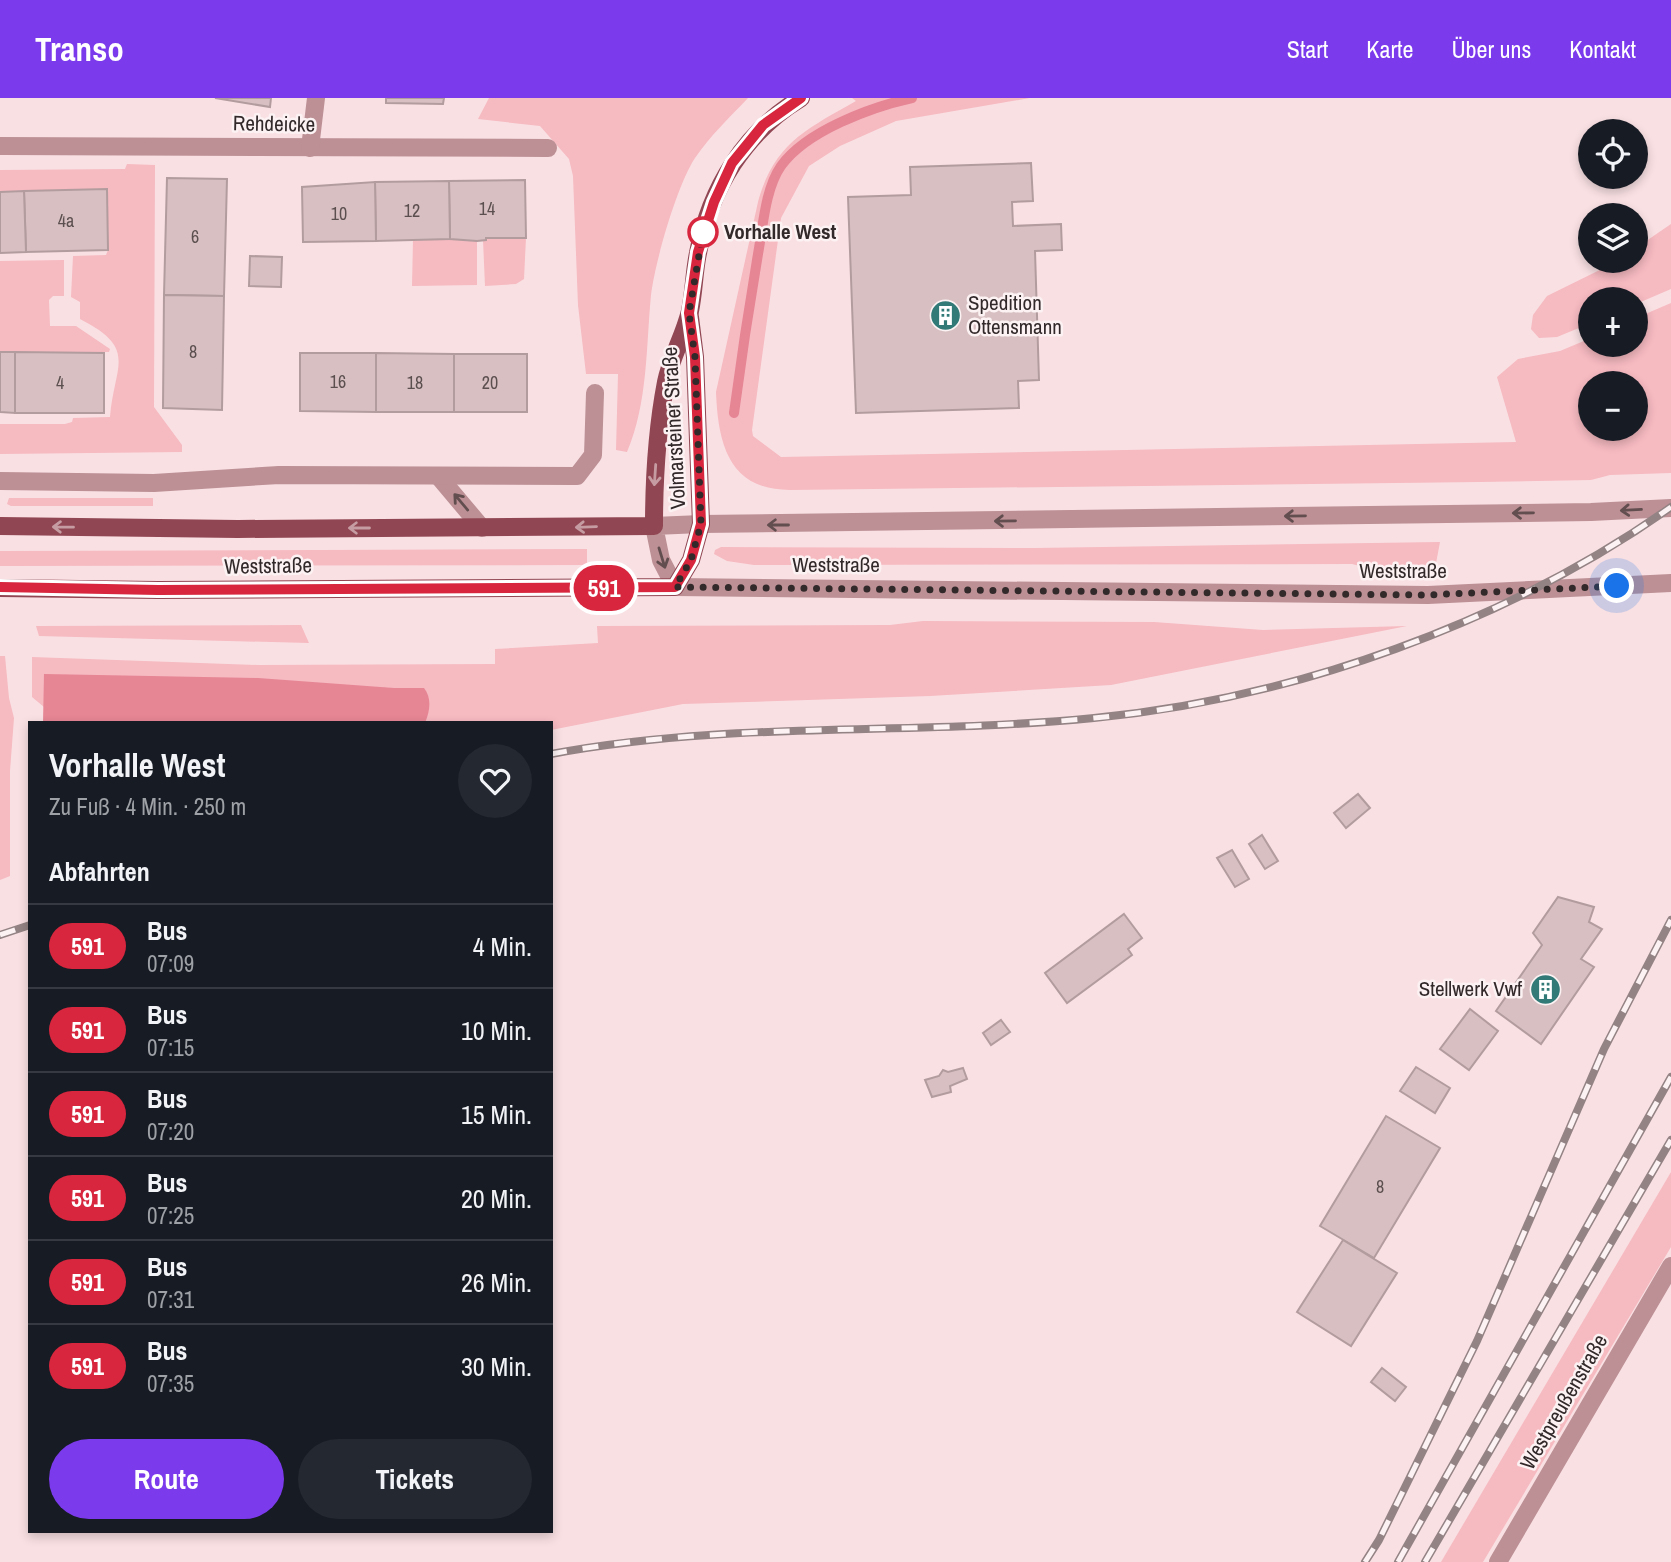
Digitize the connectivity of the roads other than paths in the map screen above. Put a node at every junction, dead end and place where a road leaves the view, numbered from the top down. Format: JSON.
{"nodes":[{"id":1,"x":316,"y":98,"type":"edge"},
{"id":2,"x":801,"y":98,"type":"edge"},
{"id":3,"x":0,"y":146,"type":"edge"},
{"id":4,"x":310,"y":148,"type":"junction"},
{"id":5,"x":548,"y":148,"type":"dead end"},
{"id":6,"x":689,"y":313,"type":"junction"},
{"id":7,"x":595,"y":393,"type":"dead end"},
{"id":8,"x":439,"y":477,"type":"junction"},
{"id":9,"x":0,"y":481,"type":"edge"},
{"id":10,"x":1671,"y":508,"type":"edge"},
{"id":11,"x":701,"y":524,"type":"junction"},
{"id":12,"x":0,"y":526,"type":"edge"},
{"id":13,"x":654,"y":526,"type":"junction"},
{"id":14,"x":482,"y":528,"type":"junction"},
{"id":15,"x":1671,"y":583,"type":"edge"},
{"id":16,"x":0,"y":587,"type":"edge"},
{"id":17,"x":675,"y":587,"type":"junction"},
{"id":18,"x":1671,"y":1266,"type":"edge"},
{"id":19,"x":1498,"y":1562,"type":"edge"}],
"edges":[{"from":1,"to":4,"type":"street"},
{"from":2,"to":6,"type":"main road","name":"Volmarsteiner Straße"},
{"from":3,"to":4,"type":"street","name":"Rehdeicke"},
{"from":4,"to":5,"type":"street","name":"Rehdeicke"},
{"from":6,"to":11,"type":"main road","name":"Volmarsteiner Straße"},
{"from":6,"to":13,"type":"main road","name":"Volmarsteiner Straße","one_way":true},
{"from":7,"to":8,"type":"street"},
{"from":8,"to":9,"type":"street"},
{"from":14,"to":8,"type":"street","one_way":true},
{"from":10,"to":11,"type":"street","name":"Weststraße","one_way":true},
{"from":11,"to":13,"type":"street","name":"Weststraße"},
{"from":11,"to":17,"type":"main road","name":"Volmarsteiner Straße"},
{"from":14,"to":12,"type":"main road","name":"Weststraße","one_way":true},
{"from":13,"to":14,"type":"main road","name":"Weststraße","one_way":true},
{"from":13,"to":17,"type":"street","name":"Volmarsteiner Straße","one_way":true},
{"from":15,"to":17,"type":"street","name":"Weststraße"},
{"from":16,"to":17,"type":"main road","name":"Weststraße"},
{"from":18,"to":19,"type":"street","name":"Westpreußenstraße"}]}
